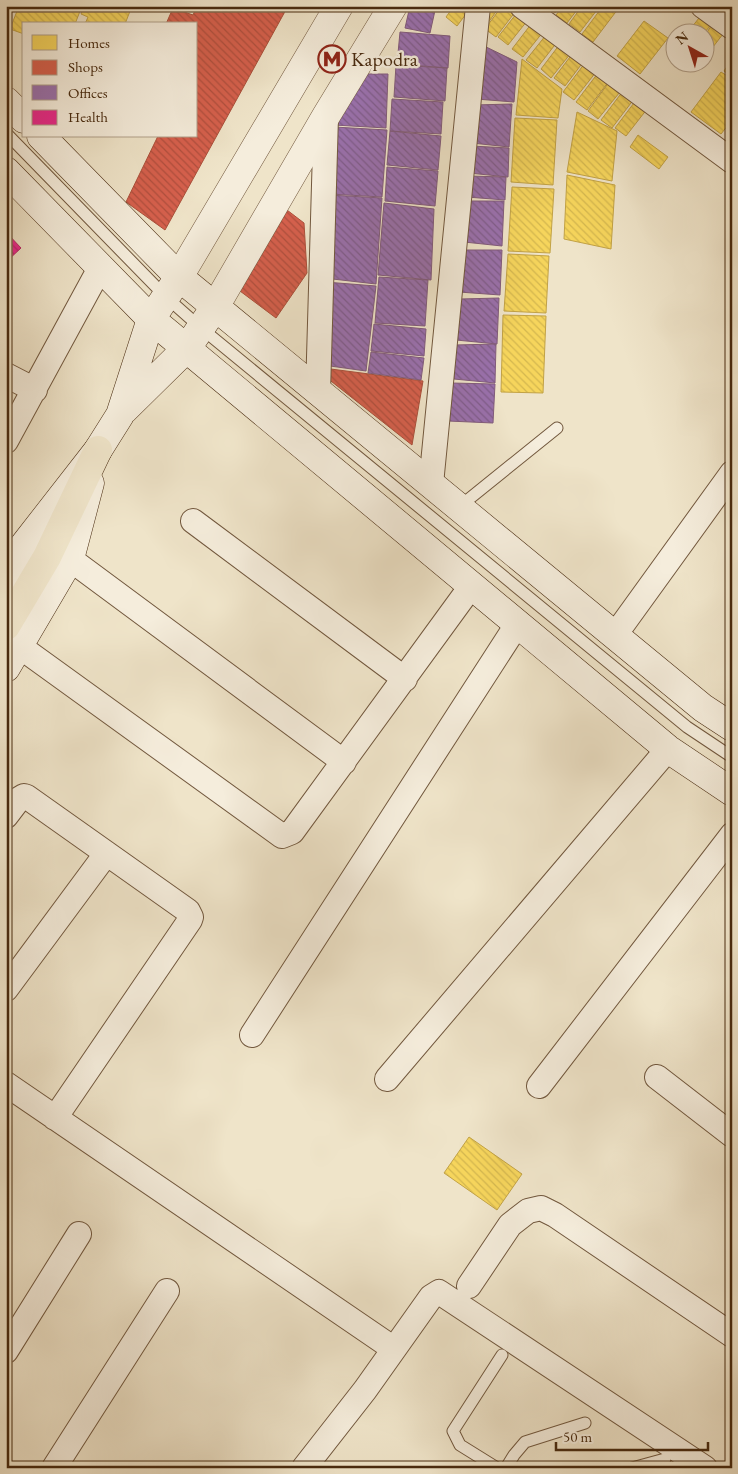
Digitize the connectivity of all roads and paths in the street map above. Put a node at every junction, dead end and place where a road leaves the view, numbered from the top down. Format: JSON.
{"nodes":[{"id":1,"x":339,"y":6,"type":"edge"},
{"id":2,"x":392,"y":6,"type":"edge"},
{"id":3,"x":478,"y":6,"type":"edge"},
{"id":4,"x":522,"y":6,"type":"edge"},
{"id":5,"x":703,"y":6,"type":"edge"},
{"id":6,"x":732,"y":27,"type":"edge"},
{"id":7,"x":6,"y":101,"type":"edge"},
{"id":8,"x":326,"y":116,"type":"junction"},
{"id":9,"x":22,"y":117,"type":"edge"},
{"id":10,"x":6,"y":133,"type":"edge"},
{"id":11,"x":43,"y":138,"type":"edge"},
{"id":12,"x":732,"y":161,"type":"edge"},
{"id":13,"x":6,"y":171,"type":"edge"},
{"id":14,"x":100,"y":268,"type":"junction"},
{"id":15,"x":166,"y":298,"type":"junction"},
{"id":16,"x":201,"y":328,"type":"junction"},
{"id":17,"x":6,"y":375,"type":"edge"},
{"id":18,"x":35,"y":390,"type":"junction"},
{"id":19,"x":318,"y":392,"type":"junction"},
{"id":20,"x":120,"y":415,"type":"junction"},
{"id":21,"x":557,"y":428,"type":"dead end"},
{"id":22,"x":6,"y":441,"type":"edge"},
{"id":23,"x":98,"y":450,"type":"junction"},
{"id":24,"x":732,"y":473,"type":"edge"},
{"id":25,"x":431,"y":484,"type":"junction"},
{"id":26,"x":459,"y":507,"type":"junction"},
{"id":27,"x":193,"y":521,"type":"dead end"},
{"id":28,"x":70,"y":559,"type":"junction"},
{"id":29,"x":6,"y":577,"type":"edge"},
{"id":30,"x":472,"y":585,"type":"junction"},
{"id":31,"x":518,"y":623,"type":"junction"},
{"id":32,"x":615,"y":635,"type":"junction"},
{"id":33,"x":11,"y":646,"type":"edge"},
{"id":34,"x":405,"y":680,"type":"junction"},
{"id":35,"x":732,"y":727,"type":"edge"},
{"id":36,"x":668,"y":749,"type":"junction"},
{"id":37,"x":732,"y":758,"type":"edge"},
{"id":38,"x":344,"y":762,"type":"junction"},
{"id":39,"x":732,"y":792,"type":"edge"},
{"id":40,"x":6,"y":816,"type":"edge"},
{"id":41,"x":732,"y":835,"type":"edge"},
{"id":42,"x":106,"y":854,"type":"junction"},
{"id":43,"x":6,"y":988,"type":"edge"},
{"id":44,"x":252,"y":1035,"type":"dead end"},
{"id":45,"x":657,"y":1077,"type":"dead end"},
{"id":46,"x":387,"y":1079,"type":"dead end"},
{"id":47,"x":6,"y":1084,"type":"edge"},
{"id":48,"x":539,"y":1086,"type":"dead end"},
{"id":49,"x":56,"y":1118,"type":"junction"},
{"id":50,"x":732,"y":1135,"type":"edge"},
{"id":51,"x":79,"y":1234,"type":"dead end"},
{"id":52,"x":469,"y":1286,"type":"dead end"},
{"id":53,"x":167,"y":1291,"type":"dead end"},
{"id":54,"x":732,"y":1335,"type":"edge"},
{"id":55,"x":394,"y":1349,"type":"junction"},
{"id":56,"x":6,"y":1351,"type":"edge"},
{"id":57,"x":502,"y":1355,"type":"dead end"},
{"id":58,"x":585,"y":1423,"type":"dead end"},
{"id":59,"x":665,"y":1459,"type":"dead end"},
{"id":60,"x":54,"y":1468,"type":"edge"},
{"id":61,"x":304,"y":1468,"type":"edge"},
{"id":62,"x":497,"y":1468,"type":"edge"},
{"id":63,"x":506,"y":1468,"type":"edge"},
{"id":64,"x":632,"y":1468,"type":"edge"},
{"id":65,"x":705,"y":1468,"type":"edge"}],
"edges":[{"from":1,"to":15,"type":"main road"},
{"from":2,"to":8,"type":"main road"},
{"from":3,"to":25,"type":"street"},
{"from":4,"to":12,"type":"street"},
{"from":5,"to":6,"type":"street"},
{"from":7,"to":9,"type":"main road"},
{"from":8,"to":16,"type":"main road"},
{"from":8,"to":19,"type":"street"},
{"from":10,"to":15,"type":"lane"},
{"from":11,"to":15,"type":"main road"},
{"from":13,"to":14,"type":"main road"},
{"from":14,"to":15,"type":"main road"},
{"from":14,"to":18,"type":"street"},
{"from":15,"to":16,"type":"main road"},
{"from":15,"to":16,"type":"main road"},
{"from":15,"to":20,"type":"main road"},
{"from":16,"to":19,"type":"main road"},
{"from":16,"to":20,"type":"main road"},
{"from":16,"to":30,"type":"main road"},
{"from":16,"to":37,"type":"lane"},
{"from":17,"to":18,"type":"street"},
{"from":18,"to":22,"type":"street"},
{"from":19,"to":25,"type":"main road"},
{"from":20,"to":23,"type":"main road"},
{"from":21,"to":26,"type":"lane"},
{"from":23,"to":28,"type":"main road"},
{"from":23,"to":29,"type":"main road"},
{"from":23,"to":33,"type":"main road"},
{"from":24,"to":32,"type":"street"},
{"from":25,"to":26,"type":"main road"},
{"from":26,"to":32,"type":"main road"},
{"from":27,"to":34,"type":"street"},
{"from":28,"to":33,"type":"main road"},
{"from":28,"to":38,"type":"street"},
{"from":30,"to":31,"type":"main road"},
{"from":30,"to":34,"type":"street"},
{"from":31,"to":36,"type":"main road"},
{"from":31,"to":44,"type":"street"},
{"from":32,"to":35,"type":"main road"},
{"from":33,"to":38,"type":"street"},
{"from":34,"to":38,"type":"street"},
{"from":36,"to":39,"type":"main road"},
{"from":36,"to":46,"type":"street"},
{"from":40,"to":42,"type":"street"},
{"from":41,"to":48,"type":"street"},
{"from":42,"to":43,"type":"street"},
{"from":42,"to":49,"type":"street"},
{"from":45,"to":50,"type":"street"},
{"from":47,"to":49,"type":"street"},
{"from":49,"to":55,"type":"street"},
{"from":51,"to":56,"type":"street"},
{"from":52,"to":54,"type":"street"},
{"from":53,"to":60,"type":"street"},
{"from":55,"to":61,"type":"street"},
{"from":55,"to":65,"type":"street"},
{"from":57,"to":62,"type":"lane"},
{"from":58,"to":63,"type":"lane"},
{"from":59,"to":64,"type":"lane"}]}
